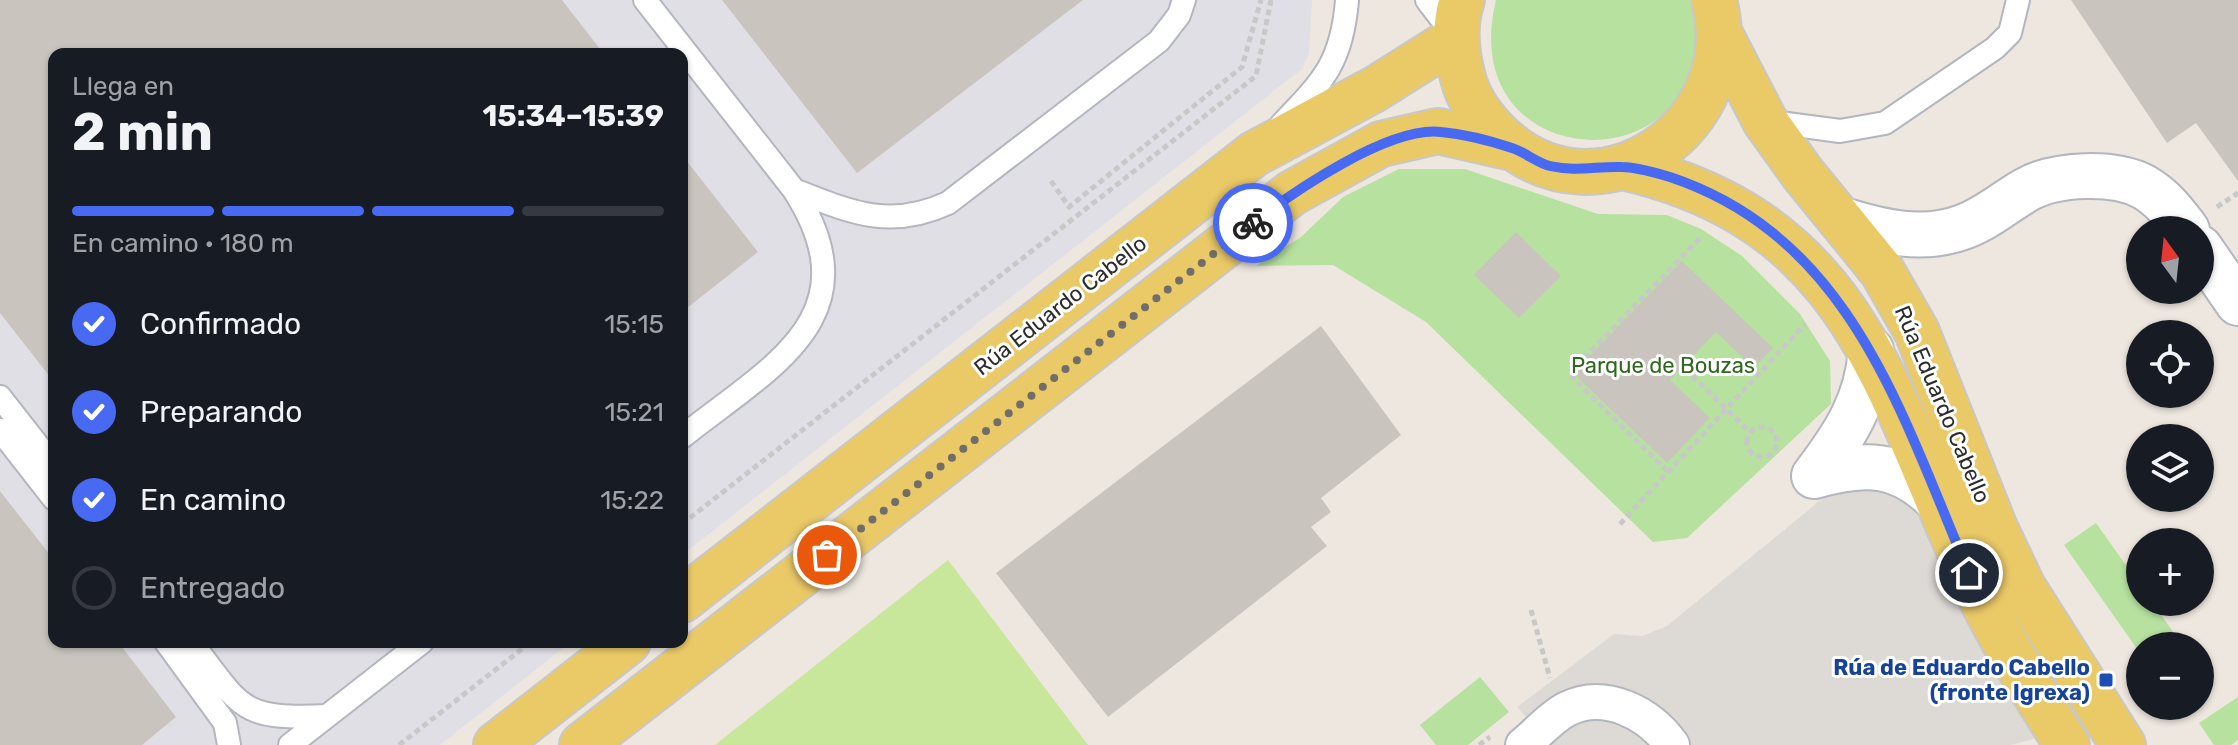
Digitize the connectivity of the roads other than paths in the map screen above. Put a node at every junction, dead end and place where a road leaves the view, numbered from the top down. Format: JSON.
{"nodes":[{"id":1,"x":645,"y":0,"type":"edge"},
{"id":2,"x":1184,"y":0,"type":"edge"},
{"id":3,"x":1347,"y":0,"type":"edge"},
{"id":4,"x":1427,"y":0,"type":"edge"},
{"id":5,"x":2018,"y":0,"type":"edge"},
{"id":6,"x":1717,"y":17,"type":"edge"},
{"id":7,"x":1459,"y":19,"type":"edge"},
{"id":8,"x":683,"y":48,"type":"edge"},
{"id":9,"x":688,"y":55,"type":"edge"},
{"id":10,"x":1765,"y":121,"type":"junction"},
{"id":11,"x":1513,"y":148,"type":"junction"},
{"id":12,"x":1254,"y":154,"type":"junction"},
{"id":13,"x":1623,"y":167,"type":"junction"},
{"id":14,"x":794,"y":190,"type":"junction"},
{"id":15,"x":2176,"y":216,"type":"edge"},
{"id":16,"x":1843,"y":220,"type":"junction"},
{"id":17,"x":2214,"y":268,"type":"edge"},
{"id":18,"x":2238,"y":303,"type":"edge"},
{"id":19,"x":1871,"y":350,"type":"junction"},
{"id":20,"x":0,"y":397,"type":"edge"},
{"id":21,"x":0,"y":430,"type":"edge"},
{"id":22,"x":688,"y":432,"type":"edge"},
{"id":23,"x":48,"y":458,"type":"edge"},
{"id":24,"x":48,"y":491,"type":"edge"},
{"id":25,"x":1938,"y":501,"type":"junction"},
{"id":26,"x":688,"y":595,"type":"edge"},
{"id":27,"x":170,"y":648,"type":"edge"},
{"id":28,"x":196,"y":648,"type":"edge"},
{"id":29,"x":414,"y":648,"type":"edge"},
{"id":30,"x":620,"y":648,"type":"edge"},
{"id":31,"x":327,"y":716,"type":"junction"},
{"id":32,"x":1531,"y":738,"type":"edge"},
{"id":33,"x":229,"y":745,"type":"edge"},
{"id":34,"x":290,"y":745,"type":"edge"},
{"id":35,"x":496,"y":745,"type":"edge"},
{"id":36,"x":582,"y":745,"type":"edge"},
{"id":37,"x":1672,"y":745,"type":"edge"},
{"id":38,"x":2067,"y":745,"type":"edge"},
{"id":39,"x":2123,"y":745,"type":"edge"}],
"edges":[{"from":1,"to":8,"type":"lane"},
{"from":2,"to":14,"type":"lane"},
{"from":3,"to":12,"type":"lane"},
{"from":4,"to":7,"type":"lane"},
{"from":5,"to":10,"type":"lane"},
{"from":6,"to":10,"type":"main road","name":"Rúa Eduardo Cabello"},
{"from":6,"to":13,"type":"main road"},
{"from":7,"to":11,"type":"main road"},
{"from":7,"to":12,"type":"main road","name":"Rúa Eduardo Cabello"},
{"from":9,"to":14,"type":"lane"},
{"from":10,"to":16,"type":"main road","name":"Rúa Eduardo Cabello"},
{"from":11,"to":13,"type":"main road"},
{"from":11,"to":36,"type":"main road"},
{"from":12,"to":26,"type":"main road","name":"Rúa Eduardo Cabello"},
{"from":13,"to":19,"type":"main road","name":"Rúa Eduardo Cabello"},
{"from":14,"to":22,"type":"lane"},
{"from":15,"to":16,"type":"street"},
{"from":16,"to":39,"type":"main road","name":"Rúa Eduardo Cabello"},
{"from":17,"to":18,"type":"street"},
{"from":19,"to":25,"type":"main road","name":"Rúa Eduardo Cabello"},
{"from":19,"to":25,"type":"street"},
{"from":20,"to":23,"type":"lane"},
{"from":21,"to":24,"type":"lane"},
{"from":25,"to":38,"type":"main road","name":"Rúa Eduardo Cabello"},
{"from":27,"to":33,"type":"lane"},
{"from":28,"to":31,"type":"lane"},
{"from":29,"to":31,"type":"lane"},
{"from":30,"to":35,"type":"main road"},
{"from":31,"to":34,"type":"lane"},
{"from":32,"to":37,"type":"street"}]}
